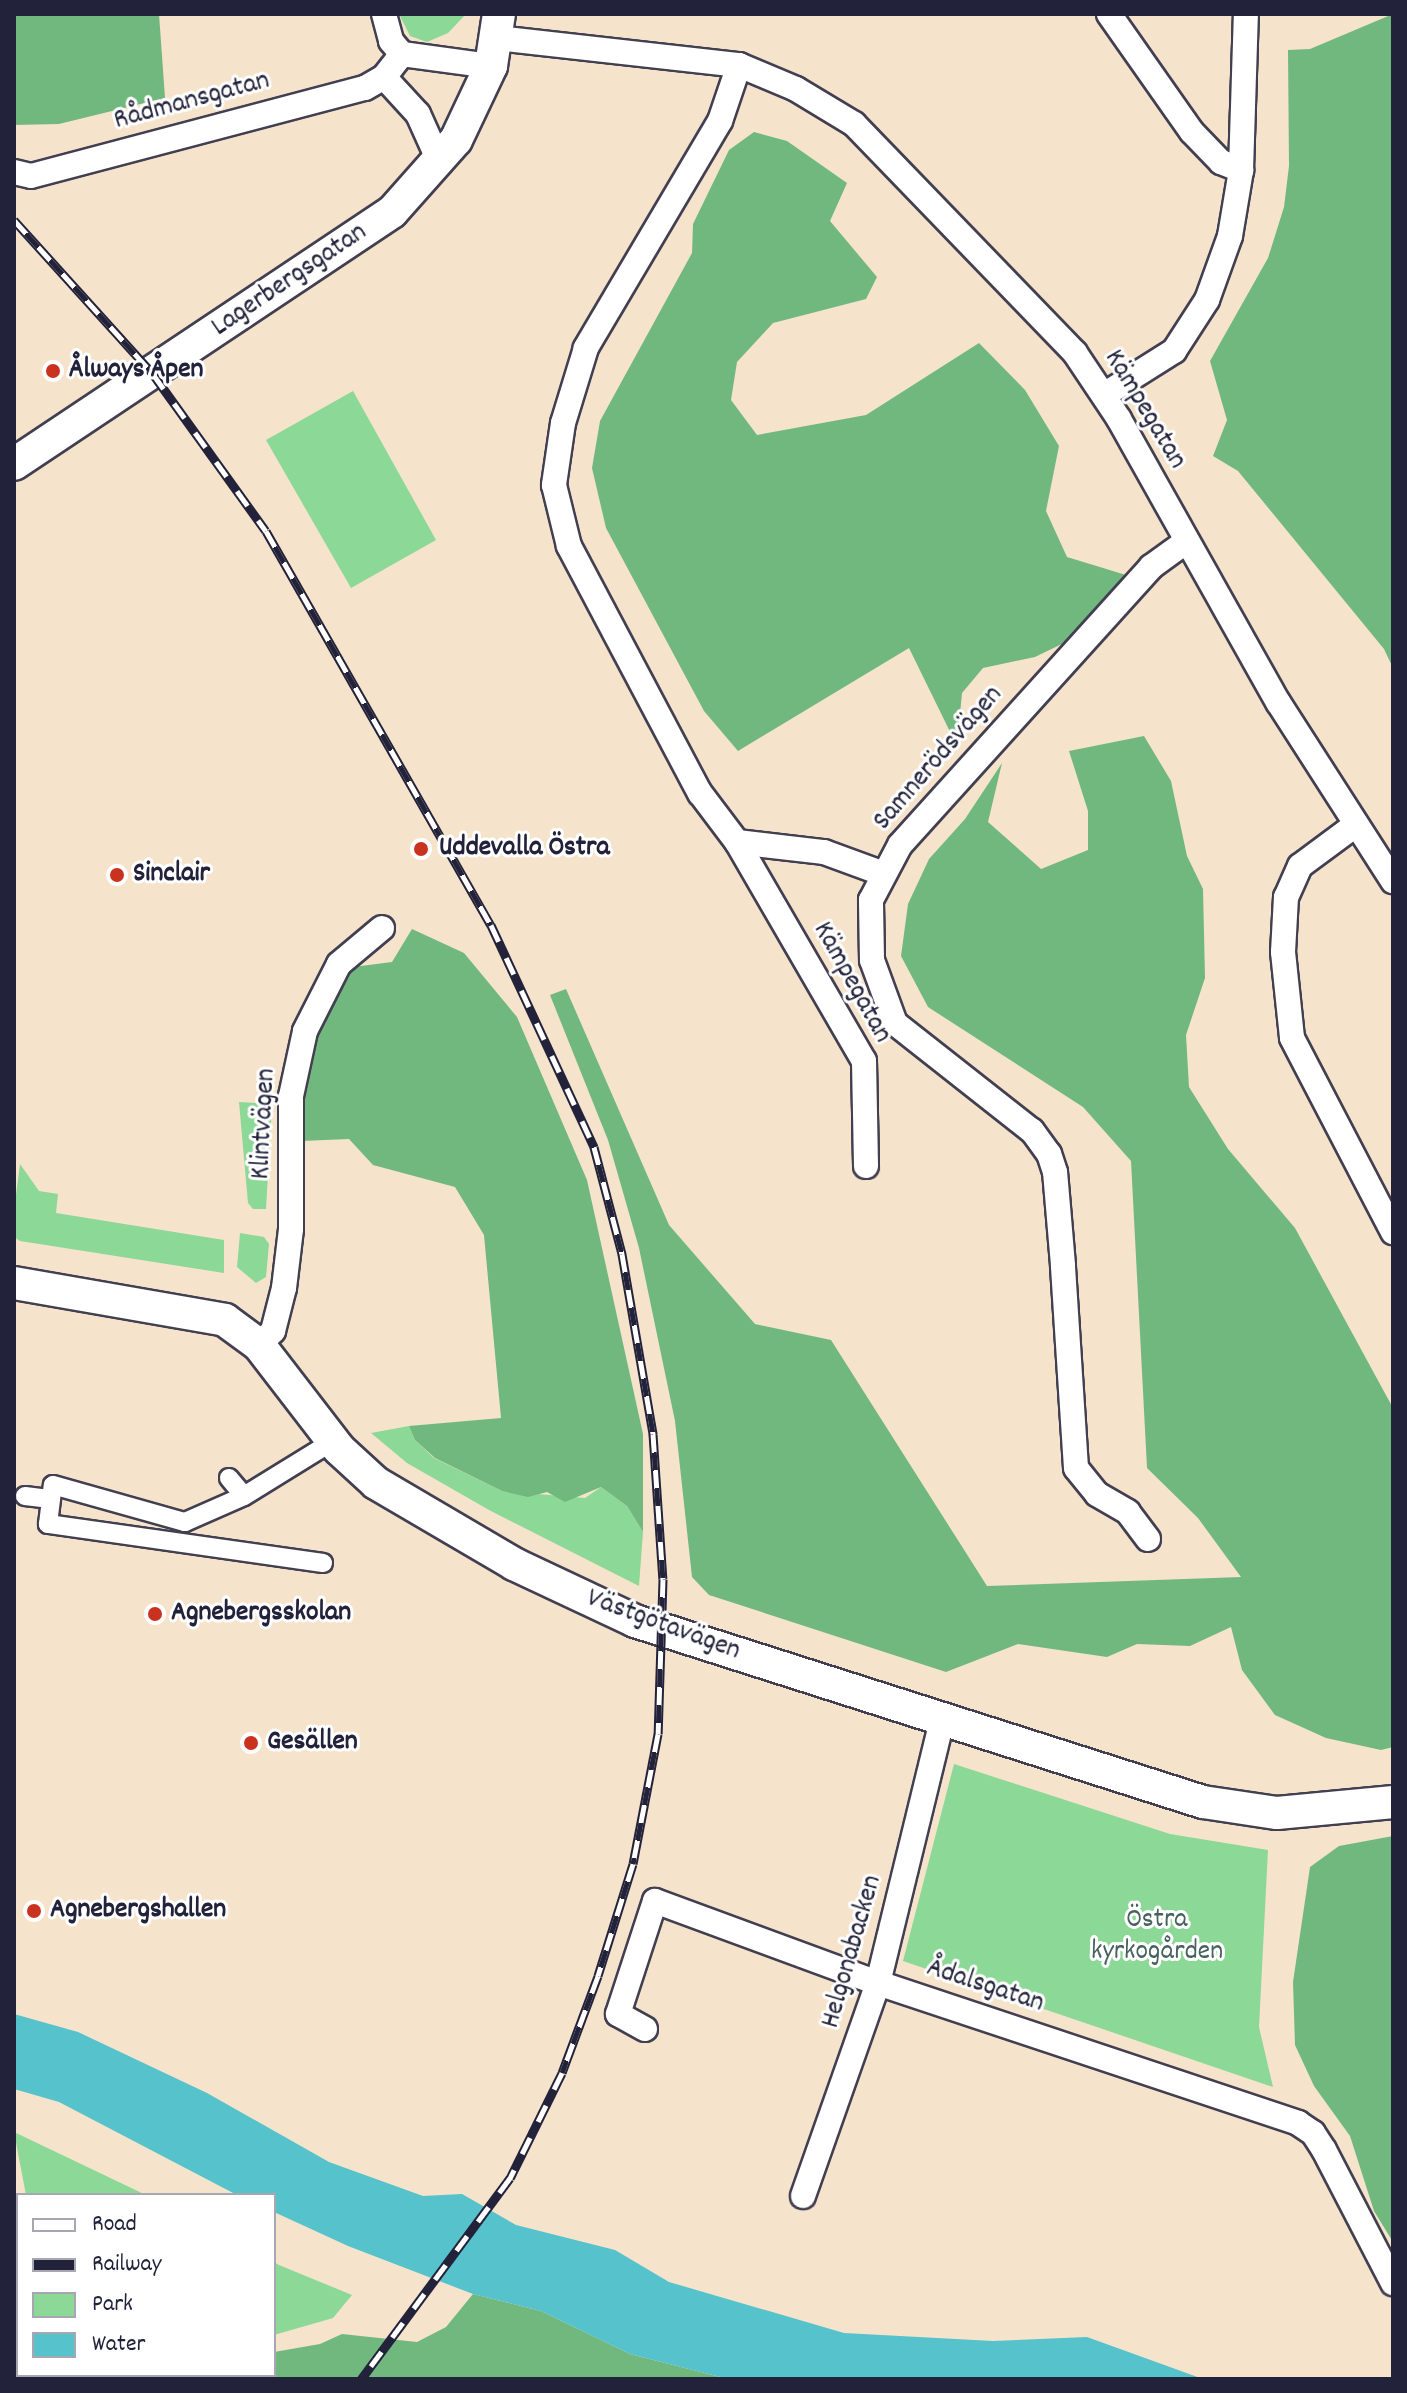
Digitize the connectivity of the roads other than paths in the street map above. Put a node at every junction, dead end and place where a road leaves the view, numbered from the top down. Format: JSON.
{"nodes":[{"id":1,"x":384,"y":14,"type":"edge"},
{"id":2,"x":1109,"y":14,"type":"edge"},
{"id":3,"x":1246,"y":14,"type":"edge"},
{"id":4,"x":496,"y":39,"type":"edge"},
{"id":5,"x":402,"y":54,"type":"junction"},
{"id":6,"x":739,"y":65,"type":"junction"},
{"id":7,"x":384,"y":77,"type":"junction"},
{"id":8,"x":440,"y":163,"type":"junction"},
{"id":9,"x":1241,"y":170,"type":"junction"},
{"id":10,"x":14,"y":172,"type":"edge"},
{"id":11,"x":1104,"y":395,"type":"junction"},
{"id":12,"x":14,"y":464,"type":"edge"},
{"id":13,"x":1184,"y":543,"type":"junction"},
{"id":14,"x":1354,"y":826,"type":"junction"},
{"id":15,"x":737,"y":842,"type":"junction"},
{"id":16,"x":884,"y":874,"type":"junction"},
{"id":17,"x":1393,"y":881,"type":"edge"},
{"id":18,"x":382,"y":928,"type":"dead end"},
{"id":19,"x":866,"y":1166,"type":"dead end"},
{"id":20,"x":1393,"y":1232,"type":"edge"},
{"id":21,"x":14,"y":1283,"type":"edge"},
{"id":22,"x":259,"y":1345,"type":"junction"},
{"id":23,"x":333,"y":1441,"type":"junction"},
{"id":24,"x":229,"y":1478,"type":"dead end"},
{"id":25,"x":25,"y":1496,"type":"dead end"},
{"id":26,"x":244,"y":1496,"type":"junction"},
{"id":27,"x":51,"y":1499,"type":"junction"},
{"id":28,"x":185,"y":1522,"type":"junction"},
{"id":29,"x":1148,"y":1539,"type":"dead end"},
{"id":30,"x":181,"y":1543,"type":"junction"},
{"id":31,"x":323,"y":1563,"type":"dead end"},
{"id":32,"x":942,"y":1720,"type":"junction"},
{"id":33,"x":1393,"y":1802,"type":"edge"},
{"id":34,"x":878,"y":1983,"type":"junction"},
{"id":35,"x":645,"y":2029,"type":"dead end"},
{"id":36,"x":803,"y":2196,"type":"dead end"},
{"id":37,"x":1393,"y":2283,"type":"edge"}],
"edges":[{"from":1,"to":5,"type":"street"},
{"from":2,"to":9,"type":"street"},
{"from":3,"to":9,"type":"street"},
{"from":4,"to":5,"type":"street","name":"Kämpegatan"},
{"from":4,"to":6,"type":"street","name":"Kämpegatan"},
{"from":4,"to":8,"type":"street","name":"Lagerbergsgatan"},
{"from":5,"to":7,"type":"street","name":"Rådmansgatan"},
{"from":6,"to":11,"type":"street","name":"Kämpegatan"},
{"from":6,"to":15,"type":"street","name":"Kämpegatan"},
{"from":7,"to":8,"type":"street"},
{"from":7,"to":10,"type":"street","name":"Rådmansgatan"},
{"from":8,"to":12,"type":"street","name":"Lagerbergsgatan"},
{"from":9,"to":11,"type":"street"},
{"from":11,"to":13,"type":"street","name":"Kämpegatan"},
{"from":13,"to":14,"type":"street","name":"Kämpegatan"},
{"from":13,"to":16,"type":"street","name":"Samnerödsvägen"},
{"from":14,"to":17,"type":"street","name":"Kämpegatan"},
{"from":14,"to":20,"type":"street"},
{"from":15,"to":16,"type":"street"},
{"from":15,"to":19,"type":"street","name":"Kämpegatan"},
{"from":16,"to":29,"type":"street","name":"Samnerödsvägen"},
{"from":18,"to":22,"type":"street","name":"Klintvägen"},
{"from":21,"to":22,"type":"street","name":"Västgötavägen"},
{"from":22,"to":23,"type":"street","name":"Västgötavägen"},
{"from":23,"to":26,"type":"street"},
{"from":23,"to":32,"type":"street","name":"Västgötavägen"},
{"from":24,"to":26,"type":"street"},
{"from":25,"to":27,"type":"street"},
{"from":26,"to":28,"type":"street"},
{"from":27,"to":28,"type":"street"},
{"from":27,"to":30,"type":"street"},
{"from":28,"to":30,"type":"street"},
{"from":30,"to":31,"type":"street"},
{"from":32,"to":33,"type":"street","name":"Västgötavägen"},
{"from":32,"to":34,"type":"street","name":"Helgonabacken"},
{"from":34,"to":35,"type":"street","name":"Ådalsgatan"},
{"from":34,"to":36,"type":"street","name":"Helgonabacken"},
{"from":34,"to":37,"type":"street","name":"Ådalsgatan"}]}
